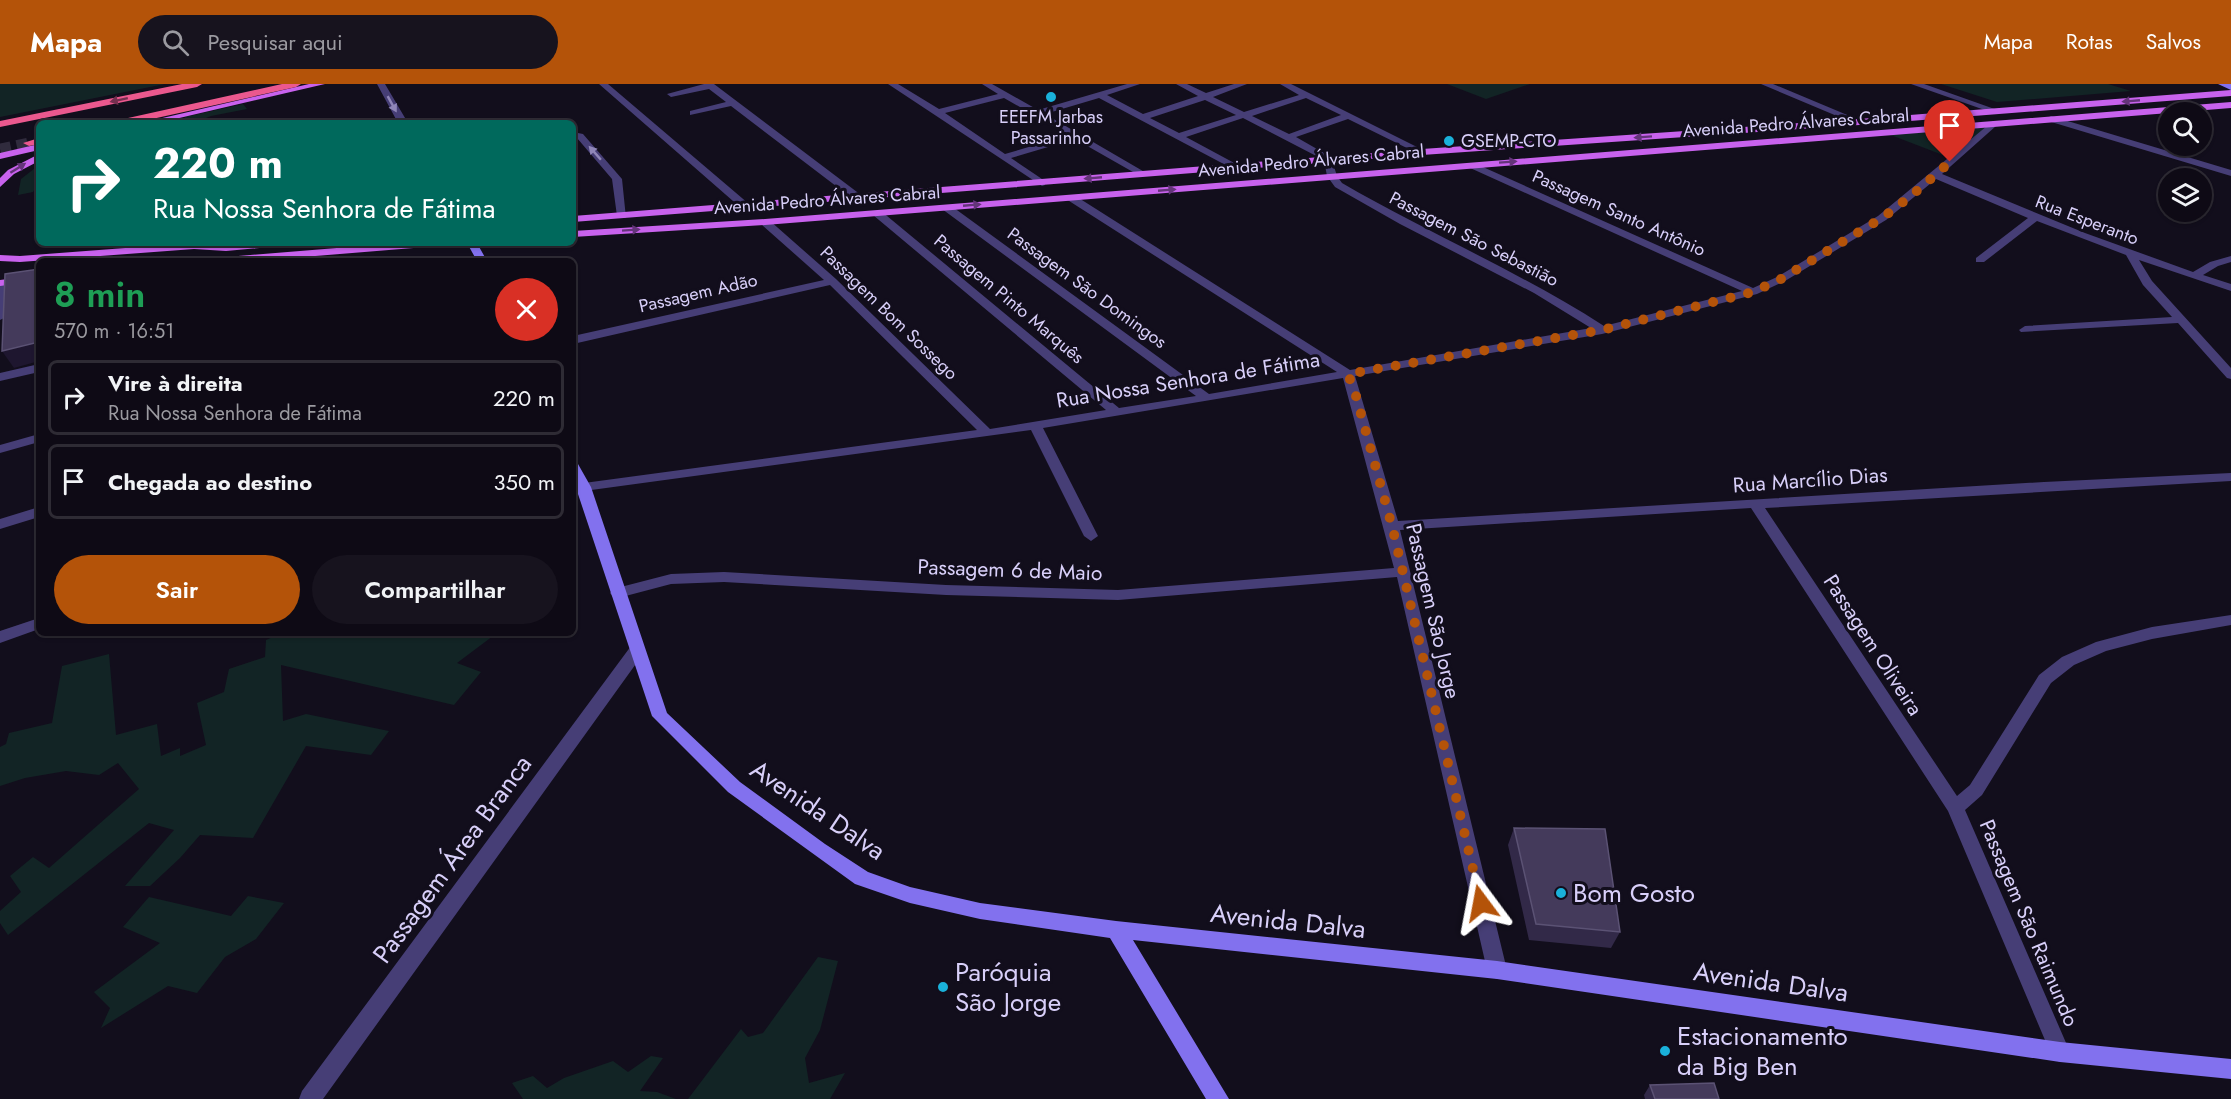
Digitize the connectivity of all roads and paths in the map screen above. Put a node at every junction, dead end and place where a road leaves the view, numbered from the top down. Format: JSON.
{"nodes":[{"id":1,"x":197,"y":84,"type":"edge"},
{"id":2,"x":296,"y":84,"type":"edge"},
{"id":3,"x":321,"y":84,"type":"edge"},
{"id":4,"x":381,"y":84,"type":"edge"},
{"id":5,"x":603,"y":84,"type":"edge"},
{"id":6,"x":892,"y":84,"type":"edge"},
{"id":7,"x":986,"y":84,"type":"edge"},
{"id":8,"x":1136,"y":84,"type":"edge"},
{"id":9,"x":1180,"y":84,"type":"edge"},
{"id":10,"x":1243,"y":84,"type":"edge"},
{"id":11,"x":1284,"y":84,"type":"edge"},
{"id":12,"x":1765,"y":84,"type":"edge"},
{"id":13,"x":1915,"y":84,"type":"edge"},
{"id":14,"x":2222,"y":84,"type":"edge"},
{"id":15,"x":710,"y":85,"type":"edge"},
{"id":16,"x":2231,"y":87,"type":"edge"},
{"id":17,"x":208,"y":91,"type":"dead end"},
{"id":18,"x":2231,"y":93,"type":"edge"},
{"id":19,"x":671,"y":94,"type":"dead end"},
{"id":20,"x":1100,"y":94,"type":"junction"},
{"id":21,"x":1306,"y":94,"type":"junction"},
{"id":22,"x":1005,"y":95,"type":"junction"},
{"id":23,"x":1207,"y":97,"type":"junction"},
{"id":24,"x":734,"y":103,"type":"junction"},
{"id":25,"x":2231,"y":105,"type":"edge"},
{"id":26,"x":938,"y":112,"type":"junction"},
{"id":27,"x":1999,"y":112,"type":"junction"},
{"id":28,"x":693,"y":113,"type":"dead end"},
{"id":29,"x":1039,"y":113,"type":"junction"},
{"id":30,"x":1245,"y":115,"type":"junction"},
{"id":31,"x":1348,"y":116,"type":"junction"},
{"id":32,"x":1144,"y":117,"type":"junction"},
{"id":33,"x":2051,"y":119,"type":"junction"},
{"id":34,"x":77,"y":120,"type":"edge"},
{"id":35,"x":133,"y":120,"type":"edge"},
{"id":36,"x":159,"y":120,"type":"edge"},
{"id":37,"x":401,"y":120,"type":"edge"},
{"id":38,"x":1859,"y":122,"type":"junction"},
{"id":39,"x":1993,"y":124,"type":"junction"},
{"id":40,"x":0,"y":125,"type":"edge"},
{"id":41,"x":576,"y":135,"type":"edge"},
{"id":42,"x":1076,"y":136,"type":"junction"},
{"id":43,"x":1180,"y":136,"type":"junction"},
{"id":44,"x":1288,"y":137,"type":"junction"},
{"id":45,"x":36,"y":144,"type":"edge"},
{"id":46,"x":1422,"y":152,"type":"junction"},
{"id":47,"x":0,"y":156,"type":"edge"},
{"id":48,"x":1004,"y":157,"type":"junction"},
{"id":49,"x":36,"y":158,"type":"edge"},
{"id":50,"x":1328,"y":159,"type":"junction"},
{"id":51,"x":1471,"y":165,"type":"junction"},
{"id":52,"x":1235,"y":167,"type":"junction"},
{"id":53,"x":2231,"y":172,"type":"edge"},
{"id":54,"x":1143,"y":174,"type":"junction"},
{"id":55,"x":1935,"y":175,"type":"junction"},
{"id":56,"x":1332,"y":176,"type":"junction"},
{"id":57,"x":1042,"y":183,"type":"junction"},
{"id":58,"x":0,"y":184,"type":"edge"},
{"id":59,"x":857,"y":197,"type":"junction"},
{"id":60,"x":1070,"y":197,"type":"junction"},
{"id":61,"x":746,"y":206,"type":"junction"},
{"id":62,"x":946,"y":207,"type":"junction"},
{"id":63,"x":877,"y":213,"type":"junction"},
{"id":64,"x":622,"y":216,"type":"junction"},
{"id":65,"x":2034,"y":218,"type":"junction"},
{"id":66,"x":576,"y":219,"type":"edge"},
{"id":67,"x":765,"y":222,"type":"junction"},
{"id":68,"x":576,"y":234,"type":"edge"},
{"id":69,"x":248,"y":246,"type":"edge"},
{"id":70,"x":401,"y":246,"type":"edge"},
{"id":71,"x":226,"y":248,"type":"junction"},
{"id":72,"x":2131,"y":255,"type":"junction"},
{"id":73,"x":0,"y":258,"type":"edge"},
{"id":74,"x":112,"y":258,"type":"edge"},
{"id":75,"x":251,"y":258,"type":"edge"},
{"id":76,"x":2231,"y":259,"type":"edge"},
{"id":77,"x":1980,"y":260,"type":"dead end"},
{"id":78,"x":36,"y":264,"type":"edge"},
{"id":79,"x":0,"y":267,"type":"edge"},
{"id":80,"x":36,"y":276,"type":"edge"},
{"id":81,"x":2194,"y":276,"type":"junction"},
{"id":82,"x":1,"y":281,"type":"edge"},
{"id":83,"x":832,"y":281,"type":"junction"},
{"id":84,"x":2231,"y":288,"type":"edge"},
{"id":85,"x":1753,"y":292,"type":"junction"},
{"id":86,"x":0,"y":317,"type":"edge"},
{"id":87,"x":2178,"y":320,"type":"junction"},
{"id":88,"x":1602,"y":330,"type":"junction"},
{"id":89,"x":2025,"y":330,"type":"dead end"},
{"id":90,"x":576,"y":339,"type":"edge"},
{"id":91,"x":36,"y":369,"type":"edge"},
{"id":92,"x":1348,"y":374,"type":"junction"},
{"id":93,"x":2231,"y":375,"type":"edge"},
{"id":94,"x":0,"y":377,"type":"edge"},
{"id":95,"x":1207,"y":398,"type":"junction"},
{"id":96,"x":1117,"y":412,"type":"junction"},
{"id":97,"x":1035,"y":424,"type":"junction"},
{"id":98,"x":987,"y":433,"type":"junction"},
{"id":99,"x":36,"y":439,"type":"edge"},
{"id":100,"x":0,"y":448,"type":"edge"},
{"id":101,"x":576,"y":472,"type":"edge"},
{"id":102,"x":2231,"y":477,"type":"edge"},
{"id":103,"x":584,"y":487,"type":"junction"},
{"id":104,"x":1756,"y":505,"type":"junction"},
{"id":105,"x":36,"y":513,"type":"edge"},
{"id":106,"x":0,"y":524,"type":"edge"},
{"id":107,"x":1392,"y":526,"type":"junction"},
{"id":108,"x":1090,"y":536,"type":"dead end"},
{"id":109,"x":1402,"y":572,"type":"junction"},
{"id":110,"x":618,"y":593,"type":"junction"},
{"id":111,"x":2231,"y":620,"type":"edge"},
{"id":112,"x":36,"y":624,"type":"edge"},
{"id":113,"x":0,"y":637,"type":"edge"},
{"id":114,"x":637,"y":650,"type":"junction"},
{"id":115,"x":1955,"y":808,"type":"junction"},
{"id":116,"x":1116,"y":930,"type":"junction"},
{"id":117,"x":1497,"y":970,"type":"junction"},
{"id":118,"x":2060,"y":1052,"type":"junction"},
{"id":119,"x":2231,"y":1069,"type":"edge"},
{"id":120,"x":310,"y":1099,"type":"edge"},
{"id":121,"x":1218,"y":1099,"type":"edge"}],
"edges":[{"from":1,"to":40,"type":"highway","one_way":true},
{"from":2,"to":35,"type":"highway"},
{"from":3,"to":36,"type":"main road"},
{"from":4,"to":37,"type":"street","one_way":true},
{"from":5,"to":61,"type":"street"},
{"from":6,"to":26,"type":"street"},
{"from":7,"to":22,"type":"street"},
{"from":8,"to":20,"type":"street"},
{"from":9,"to":23,"type":"street"},
{"from":10,"to":23,"type":"street"},
{"from":11,"to":21,"type":"street"},
{"from":12,"to":38,"type":"street"},
{"from":13,"to":27,"type":"street"},
{"from":14,"to":16,"type":"street"},
{"from":15,"to":19,"type":"street"},
{"from":15,"to":24,"type":"street"},
{"from":17,"to":34,"type":"highway"},
{"from":18,"to":27,"type":"main road","name":"Avenida Pedro Álvares Cabral","one_way":true},
{"from":20,"to":29,"type":"street"},
{"from":20,"to":32,"type":"street"},
{"from":21,"to":30,"type":"street"},
{"from":21,"to":31,"type":"street"},
{"from":22,"to":26,"type":"street"},
{"from":22,"to":29,"type":"street"},
{"from":23,"to":30,"type":"street"},
{"from":23,"to":32,"type":"street"},
{"from":24,"to":28,"type":"street"},
{"from":24,"to":59,"type":"street"},
{"from":25,"to":33,"type":"main road","name":"Avenida Pedro Álvares Cabral"},
{"from":26,"to":48,"type":"street"},
{"from":27,"to":38,"type":"main road","name":"Avenida Pedro Álvares Cabral"},
{"from":29,"to":42,"type":"street"},
{"from":30,"to":43,"type":"street"},
{"from":30,"to":44,"type":"street"},
{"from":31,"to":44,"type":"street"},
{"from":31,"to":46,"type":"street"},
{"from":32,"to":43,"type":"street"},
{"from":33,"to":39,"type":"main road","name":"Avenida Pedro Álvares Cabral"},
{"from":33,"to":53,"type":"street"},
{"from":38,"to":46,"type":"main road","name":"Avenida Pedro Álvares Cabral","one_way":true},
{"from":51,"to":39,"type":"main road","name":"Avenida Pedro Álvares Cabral","one_way":true},
{"from":39,"to":55,"type":"street","name":"Rua Nossa Senhora de Fátima"},
{"from":64,"to":41,"type":"street","one_way":true},
{"from":42,"to":48,"type":"street"},
{"from":42,"to":54,"type":"street"},
{"from":43,"to":52,"type":"street"},
{"from":44,"to":50,"type":"street"},
{"from":45,"to":47,"type":"main road"},
{"from":46,"to":50,"type":"main road","name":"Avenida Pedro Álvares Cabral"},
{"from":48,"to":57,"type":"street"},
{"from":58,"to":49,"type":"main road","one_way":true},
{"from":50,"to":52,"type":"main road","name":"Avenida Pedro Álvares Cabral"},
{"from":50,"to":56,"type":"street"},
{"from":51,"to":56,"type":"main road","name":"Avenida Pedro Álvares Cabral"},
{"from":51,"to":85,"type":"street","name":"Passagem Santo Antônio"},
{"from":52,"to":54,"type":"main road","name":"Avenida Pedro Álvares Cabral"},
{"from":54,"to":57,"type":"main road","name":"Avenida Pedro Álvares Cabral","one_way":true},
{"from":55,"to":65,"type":"street","name":"Rua Esperanto"},
{"from":55,"to":85,"type":"street","name":"Rua Nossa Senhora de Fátima"},
{"from":60,"to":56,"type":"main road","name":"Avenida Pedro Álvares Cabral","one_way":true},
{"from":56,"to":88,"type":"street","name":"Passagem São Sebastião"},
{"from":57,"to":59,"type":"main road","name":"Avenida Pedro Álvares Cabral"},
{"from":59,"to":61,"type":"main road","name":"Avenida Pedro Álvares Cabral"},
{"from":62,"to":60,"type":"main road","name":"Avenida Pedro Álvares Cabral","one_way":true},
{"from":60,"to":92,"type":"street"},
{"from":61,"to":64,"type":"main road","name":"Avenida Pedro Álvares Cabral"},
{"from":62,"to":63,"type":"main road","name":"Avenida Pedro Álvares Cabral"},
{"from":62,"to":95,"type":"street","name":"Passagem São Domingos"},
{"from":63,"to":67,"type":"main road","name":"Avenida Pedro Álvares Cabral"},
{"from":63,"to":96,"type":"street","name":"Passagem Pinto Marquês"},
{"from":64,"to":66,"type":"main road","name":"Avenida Pedro Álvares Cabral"},
{"from":65,"to":72,"type":"street","name":"Rua Esperanto"},
{"from":65,"to":77,"type":"street"},
{"from":68,"to":67,"type":"main road","name":"Avenida Pedro Álvares Cabral","one_way":true},
{"from":67,"to":83,"type":"street","name":"Passagem Bom Sossego"},
{"from":69,"to":71,"type":"main road"},
{"from":70,"to":75,"type":"main road"},
{"from":71,"to":73,"type":"main road"},
{"from":71,"to":74,"type":"main road"},
{"from":72,"to":81,"type":"street","name":"Rua Esperanto"},
{"from":72,"to":87,"type":"street"},
{"from":76,"to":81,"type":"street"},
{"from":78,"to":79,"type":"main road"},
{"from":80,"to":82,"type":"main road"},
{"from":81,"to":84,"type":"street","name":"Rua Esperanto"},
{"from":82,"to":86,"type":"street"},
{"from":83,"to":90,"type":"street","name":"Passagem Adão"},
{"from":83,"to":98,"type":"street","name":"Passagem Bom Sossego"},
{"from":85,"to":88,"type":"street","name":"Rua Nossa Senhora de Fátima"},
{"from":87,"to":89,"type":"street"},
{"from":87,"to":93,"type":"street"},
{"from":88,"to":92,"type":"street","name":"Rua Nossa Senhora de Fátima"},
{"from":91,"to":94,"type":"street"},
{"from":92,"to":95,"type":"street","name":"Rua Nossa Senhora de Fátima"},
{"from":92,"to":107,"type":"street","name":"Passagem São Jorge"},
{"from":95,"to":96,"type":"street","name":"Rua Nossa Senhora de Fátima"},
{"from":96,"to":97,"type":"street","name":"Rua Nossa Senhora de Fátima"},
{"from":97,"to":98,"type":"street","name":"Rua Nossa Senhora de Fátima"},
{"from":97,"to":108,"type":"street"},
{"from":98,"to":103,"type":"street","name":"Rua Nossa Senhora de Fátima"},
{"from":99,"to":100,"type":"street"},
{"from":101,"to":103,"type":"street","name":"Avenida Dalva"},
{"from":102,"to":104,"type":"street","name":"Rua Marcílio Dias"},
{"from":103,"to":110,"type":"street","name":"Avenida Dalva"},
{"from":104,"to":107,"type":"street","name":"Rua Marcílio Dias"},
{"from":104,"to":115,"type":"street","name":"Passagem Oliveira"},
{"from":105,"to":106,"type":"street"},
{"from":107,"to":109,"type":"street","name":"Passagem São Jorge"},
{"from":109,"to":110,"type":"street","name":"Passagem 6 de Maio"},
{"from":109,"to":117,"type":"street","name":"Passagem São Jorge"},
{"from":110,"to":114,"type":"street","name":"Avenida Dalva"},
{"from":111,"to":115,"type":"street","name":"Passagem São Raimundo"},
{"from":112,"to":113,"type":"street"},
{"from":114,"to":116,"type":"street","name":"Avenida Dalva"},
{"from":114,"to":120,"type":"street","name":"Passagem Área Branca"},
{"from":115,"to":118,"type":"street","name":"Passagem São Raimundo"},
{"from":116,"to":117,"type":"street","name":"Avenida Dalva"},
{"from":116,"to":121,"type":"street"},
{"from":117,"to":118,"type":"street","name":"Avenida Dalva"},
{"from":118,"to":119,"type":"street","name":"Avenida Dalva"}]}
